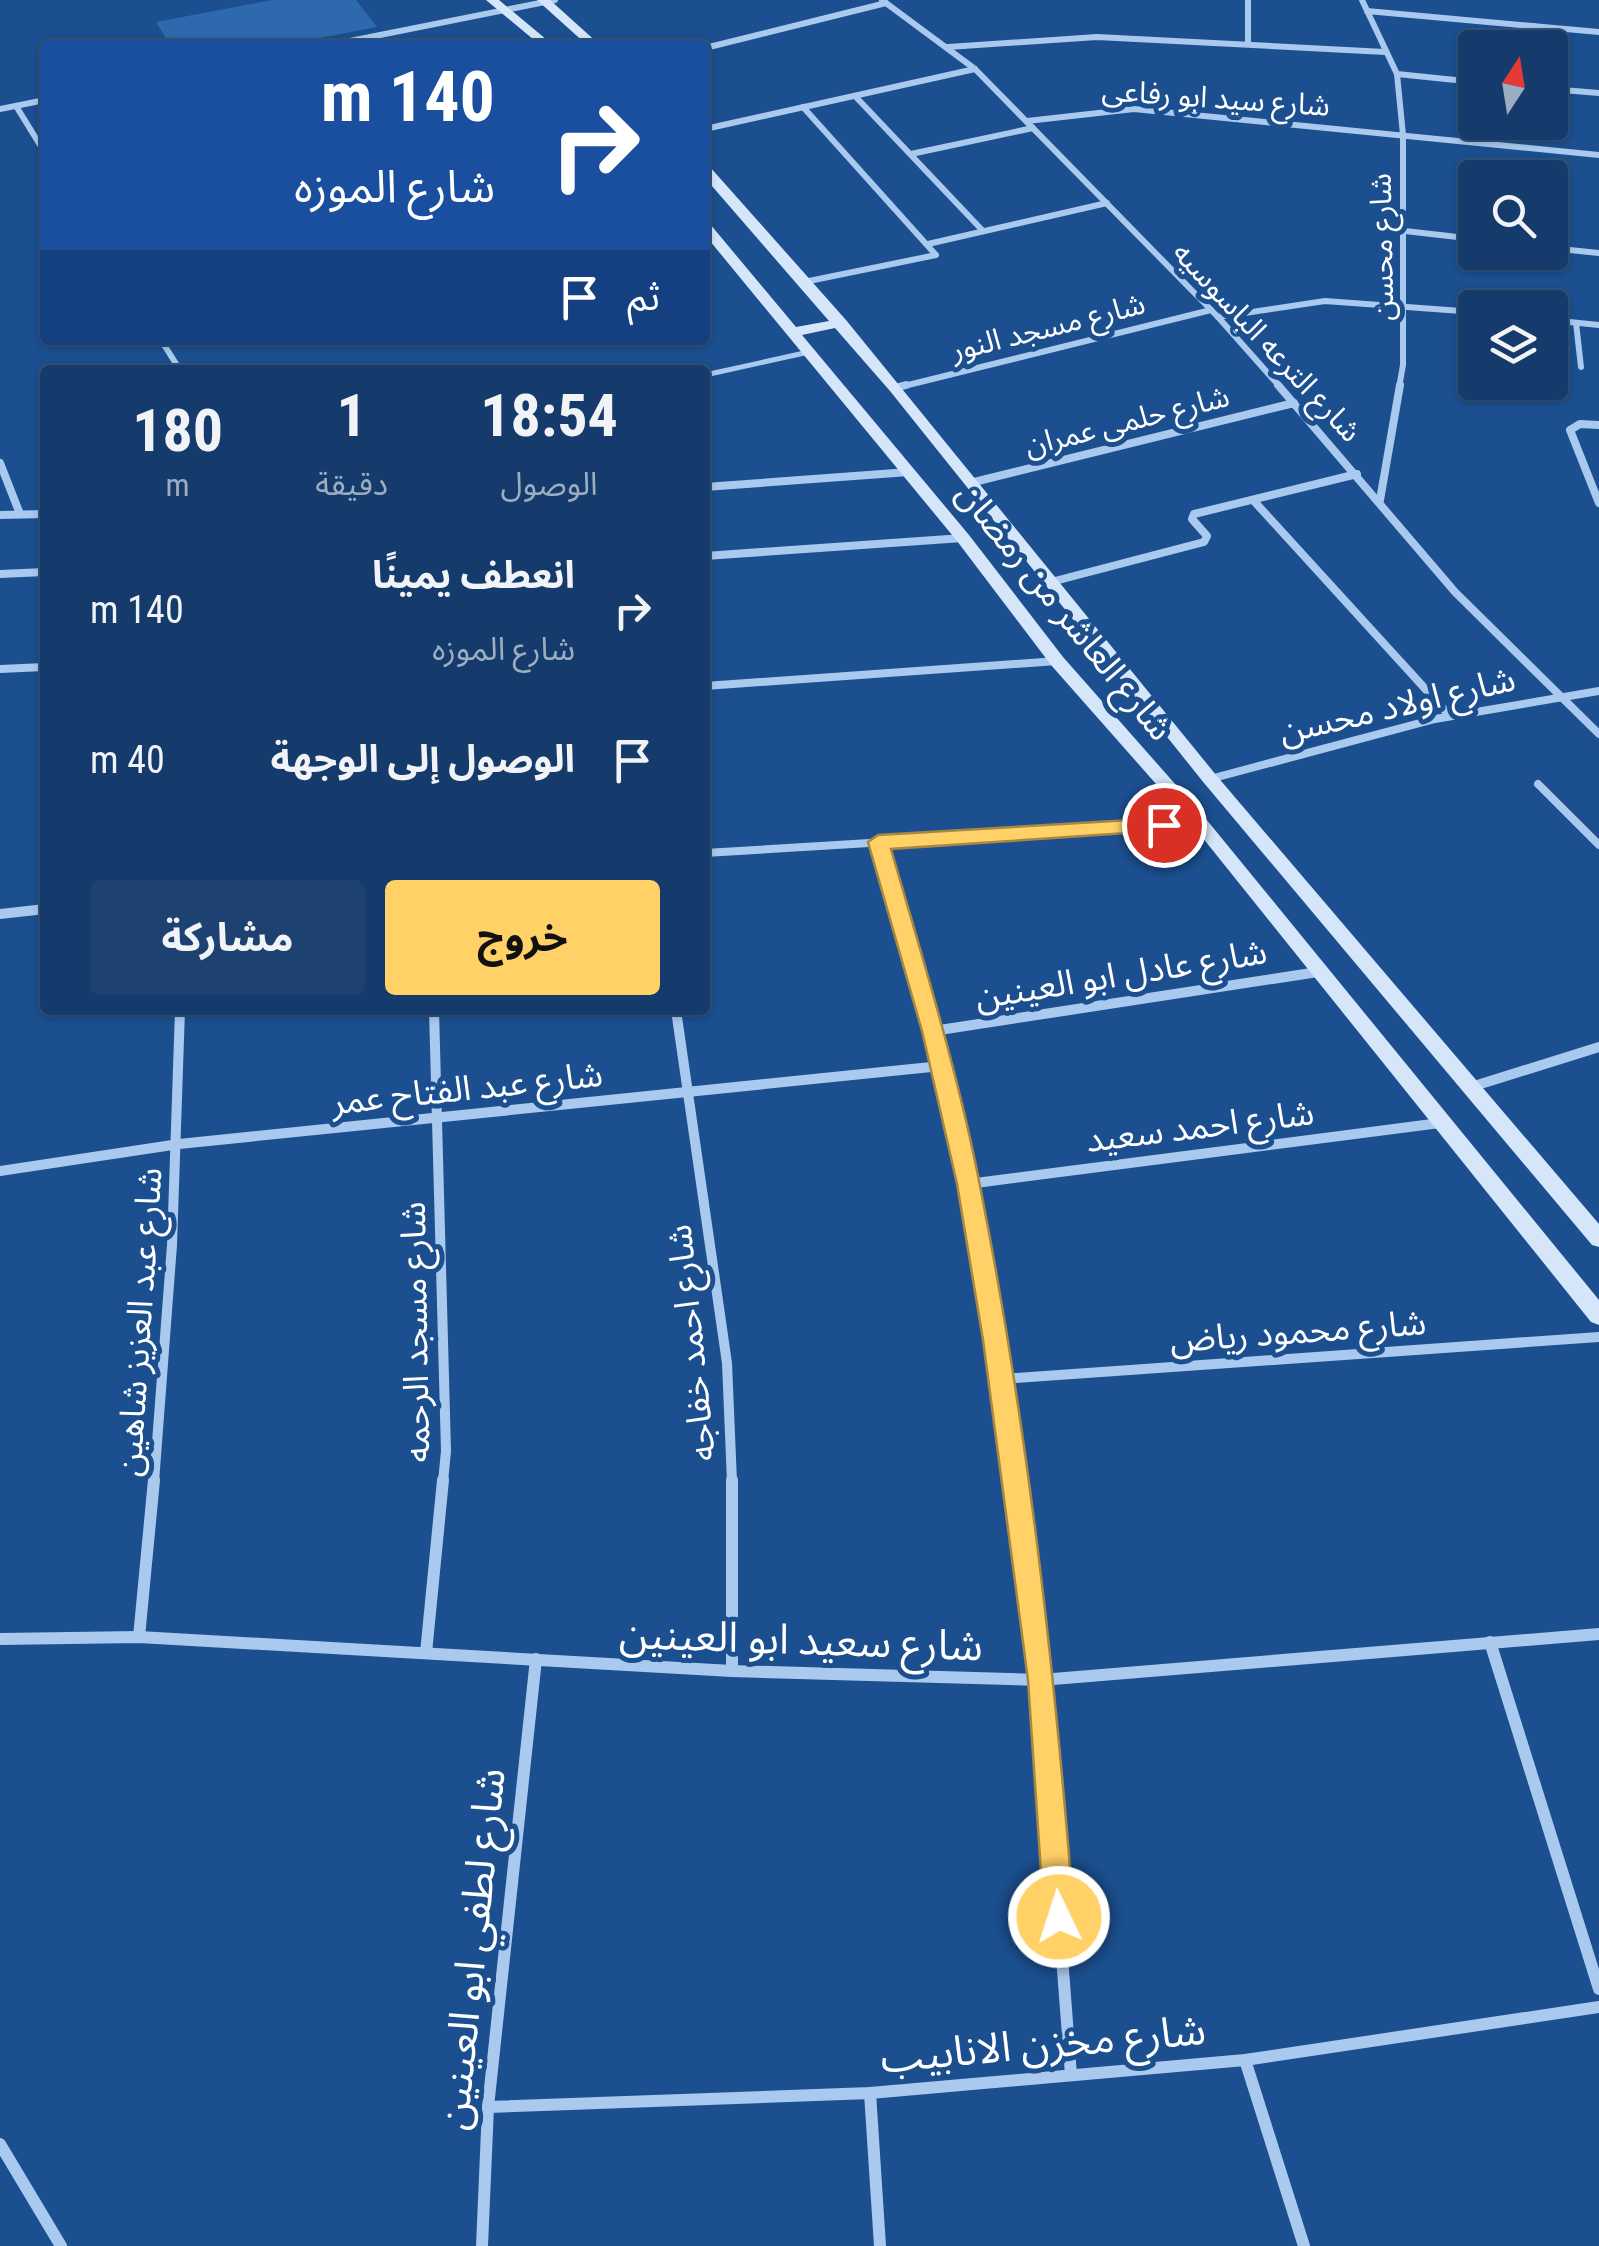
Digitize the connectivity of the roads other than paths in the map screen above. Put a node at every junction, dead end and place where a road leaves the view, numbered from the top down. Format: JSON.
{"nodes":[{"id":1,"x":492,"y":0,"type":"edge"},
{"id":2,"x":1248,"y":0,"type":"edge"},
{"id":3,"x":1362,"y":0,"type":"edge"},
{"id":4,"x":548,"y":1,"type":"edge"},
{"id":5,"x":884,"y":2,"type":"edge"},
{"id":6,"x":1366,"y":11,"type":"junction"},
{"id":7,"x":506,"y":12,"type":"junction"},
{"id":8,"x":1534,"y":26,"type":"junction"},
{"id":9,"x":1534,"y":30,"type":"edge"},
{"id":10,"x":1599,"y":32,"type":"edge"},
{"id":11,"x":357,"y":40,"type":"edge"},
{"id":12,"x":541,"y":40,"type":"edge"},
{"id":13,"x":589,"y":40,"type":"edge"},
{"id":14,"x":1248,"y":44,"type":"junction"},
{"id":15,"x":710,"y":47,"type":"edge"},
{"id":16,"x":947,"y":47,"type":"junction"},
{"id":17,"x":1386,"y":52,"type":"junction"},
{"id":18,"x":975,"y":69,"type":"junction"},
{"id":19,"x":1397,"y":74,"type":"junction"},
{"id":20,"x":1458,"y":80,"type":"edge"},
{"id":21,"x":1568,"y":91,"type":"edge"},
{"id":22,"x":1599,"y":94,"type":"edge"},
{"id":23,"x":855,"y":96,"type":"junction"},
{"id":24,"x":40,"y":101,"type":"edge"},
{"id":25,"x":16,"y":106,"type":"junction"},
{"id":26,"x":803,"y":107,"type":"junction"},
{"id":27,"x":0,"y":109,"type":"edge"},
{"id":28,"x":1030,"y":125,"type":"junction"},
{"id":29,"x":710,"y":128,"type":"edge"},
{"id":30,"x":1402,"y":135,"type":"junction"},
{"id":31,"x":40,"y":145,"type":"edge"},
{"id":32,"x":911,"y":154,"type":"junction"},
{"id":33,"x":1599,"y":155,"type":"edge"},
{"id":34,"x":710,"y":176,"type":"edge"},
{"id":35,"x":1106,"y":203,"type":"junction"},
{"id":36,"x":1404,"y":230,"type":"junction"},
{"id":37,"x":983,"y":231,"type":"junction"},
{"id":38,"x":710,"y":233,"type":"edge"},
{"id":39,"x":1458,"y":237,"type":"edge"},
{"id":40,"x":928,"y":244,"type":"junction"},
{"id":41,"x":1568,"y":250,"type":"edge"},
{"id":42,"x":1599,"y":253,"type":"edge"},
{"id":43,"x":804,"y":282,"type":"junction"},
{"id":44,"x":1407,"y":304,"type":"junction"},
{"id":45,"x":1458,"y":310,"type":"edge"},
{"id":46,"x":1214,"y":314,"type":"junction"},
{"id":47,"x":1568,"y":322,"type":"edge"},
{"id":48,"x":841,"y":323,"type":"junction"},
{"id":49,"x":1576,"y":323,"type":"junction"},
{"id":50,"x":1599,"y":325,"type":"edge"},
{"id":51,"x":793,"y":332,"type":"junction"},
{"id":52,"x":809,"y":352,"type":"junction"},
{"id":53,"x":1582,"y":367,"type":"dead end"},
{"id":54,"x":710,"y":374,"type":"edge"},
{"id":55,"x":895,"y":388,"type":"junction"},
{"id":56,"x":1294,"y":403,"type":"junction"},
{"id":57,"x":1599,"y":424,"type":"edge"},
{"id":58,"x":0,"y":462,"type":"edge"},
{"id":59,"x":909,"y":472,"type":"junction"},
{"id":60,"x":1357,"y":474,"type":"junction"},
{"id":61,"x":970,"y":483,"type":"junction"},
{"id":62,"x":710,"y":487,"type":"edge"},
{"id":63,"x":1253,"y":500,"type":"junction"},
{"id":64,"x":1380,"y":500,"type":"junction"},
{"id":65,"x":1599,"y":502,"type":"edge"},
{"id":66,"x":20,"y":514,"type":"junction"},
{"id":67,"x":40,"y":514,"type":"edge"},
{"id":68,"x":0,"y":515,"type":"edge"},
{"id":69,"x":963,"y":538,"type":"junction"},
{"id":70,"x":710,"y":556,"type":"edge"},
{"id":71,"x":40,"y":572,"type":"edge"},
{"id":72,"x":0,"y":574,"type":"edge"},
{"id":73,"x":1051,"y":582,"type":"junction"},
{"id":74,"x":1057,"y":661,"type":"junction"},
{"id":75,"x":40,"y":667,"type":"edge"},
{"id":76,"x":0,"y":669,"type":"edge"},
{"id":77,"x":710,"y":686,"type":"edge"},
{"id":78,"x":1599,"y":691,"type":"edge"},
{"id":79,"x":1558,"y":696,"type":"junction"},
{"id":80,"x":1450,"y":716,"type":"junction"},
{"id":81,"x":1599,"y":734,"type":"edge"},
{"id":82,"x":1210,"y":780,"type":"junction"},
{"id":83,"x":1538,"y":784,"type":"dead end"},
{"id":84,"x":1200,"y":823,"type":"junction"},
{"id":85,"x":878,"y":842,"type":"junction"},
{"id":86,"x":1599,"y":845,"type":"edge"},
{"id":87,"x":710,"y":853,"type":"edge"},
{"id":88,"x":40,"y":910,"type":"edge"},
{"id":89,"x":0,"y":914,"type":"edge"},
{"id":90,"x":1318,"y":972,"type":"junction"},
{"id":91,"x":180,"y":1015,"type":"edge"},
{"id":92,"x":434,"y":1015,"type":"edge"},
{"id":93,"x":677,"y":1015,"type":"edge"},
{"id":94,"x":933,"y":1031,"type":"junction"},
{"id":95,"x":1599,"y":1046,"type":"edge"},
{"id":96,"x":941,"y":1066,"type":"junction"},
{"id":97,"x":1470,"y":1087,"type":"junction"},
{"id":98,"x":687,"y":1092,"type":"junction"},
{"id":99,"x":439,"y":1120,"type":"junction"},
{"id":100,"x":1440,"y":1123,"type":"junction"},
{"id":101,"x":179,"y":1144,"type":"junction"},
{"id":102,"x":0,"y":1171,"type":"edge"},
{"id":103,"x":968,"y":1184,"type":"junction"},
{"id":104,"x":1599,"y":1240,"type":"edge"},
{"id":105,"x":1599,"y":1316,"type":"edge"},
{"id":106,"x":1599,"y":1337,"type":"edge"},
{"id":107,"x":1002,"y":1379,"type":"junction"},
{"id":108,"x":1599,"y":1634,"type":"edge"},
{"id":109,"x":139,"y":1636,"type":"junction"},
{"id":110,"x":0,"y":1638,"type":"edge"},
{"id":111,"x":1490,"y":1642,"type":"junction"},
{"id":112,"x":426,"y":1653,"type":"junction"},
{"id":113,"x":536,"y":1660,"type":"junction"},
{"id":114,"x":732,"y":1671,"type":"junction"},
{"id":115,"x":1042,"y":1680,"type":"junction"},
{"id":116,"x":1599,"y":1989,"type":"edge"},
{"id":117,"x":1599,"y":2008,"type":"edge"},
{"id":118,"x":1245,"y":2060,"type":"junction"},
{"id":119,"x":1070,"y":2075,"type":"junction"},
{"id":120,"x":870,"y":2093,"type":"junction"},
{"id":121,"x":488,"y":2108,"type":"junction"},
{"id":122,"x":0,"y":2144,"type":"edge"},
{"id":123,"x":60,"y":2246,"type":"edge"},
{"id":124,"x":482,"y":2246,"type":"edge"},
{"id":125,"x":880,"y":2246,"type":"edge"},
{"id":126,"x":1304,"y":2246,"type":"edge"}],
"edges":[{"from":1,"to":7,"type":"main road"},
{"from":2,"to":14,"type":"street"},
{"from":3,"to":6,"type":"street","name":"شارع محسن"},
{"from":4,"to":7,"type":"street"},
{"from":4,"to":13,"type":"main road"},
{"from":5,"to":15,"type":"street"},
{"from":5,"to":16,"type":"street","name":"شارع الترعه الباسوسيه"},
{"from":6,"to":8,"type":"street"},
{"from":6,"to":17,"type":"street","name":"شارع محسن"},
{"from":7,"to":11,"type":"street"},
{"from":7,"to":12,"type":"main road"},
{"from":8,"to":9,"type":"street"},
{"from":8,"to":10,"type":"street"},
{"from":14,"to":16,"type":"street"},
{"from":14,"to":17,"type":"street"},
{"from":16,"to":18,"type":"street","name":"شارع الترعه الباسوسيه"},
{"from":17,"to":19,"type":"street","name":"شارع محسن"},
{"from":18,"to":23,"type":"street"},
{"from":18,"to":28,"type":"street","name":"شارع الترعه الباسوسيه"},
{"from":19,"to":20,"type":"street"},
{"from":19,"to":30,"type":"street","name":"شارع محسن"},
{"from":21,"to":22,"type":"street"},
{"from":23,"to":26,"type":"street"},
{"from":23,"to":32,"type":"street"},
{"from":24,"to":25,"type":"street"},
{"from":25,"to":27,"type":"street"},
{"from":25,"to":31,"type":"street"},
{"from":26,"to":29,"type":"street"},
{"from":26,"to":40,"type":"street"},
{"from":28,"to":30,"type":"street","name":"شارع سيد ابو رفاعى"},
{"from":28,"to":32,"type":"street","name":"شارع سيد ابو رفاعى"},
{"from":28,"to":35,"type":"street","name":"شارع الترعه الباسوسيه"},
{"from":30,"to":33,"type":"street","name":"شارع سيد ابو رفاعى"},
{"from":30,"to":36,"type":"street","name":"شارع محسن"},
{"from":32,"to":37,"type":"street"},
{"from":34,"to":43,"type":"main road","name":"شارع العاشر من رمضان"},
{"from":35,"to":37,"type":"street"},
{"from":35,"to":46,"type":"street","name":"شارع الترعه الباسوسيه"},
{"from":36,"to":39,"type":"street"},
{"from":36,"to":44,"type":"street","name":"شارع محسن"},
{"from":37,"to":40,"type":"street"},
{"from":38,"to":51,"type":"main road","name":"شارع العاشر من رمضان"},
{"from":40,"to":43,"type":"street"},
{"from":41,"to":42,"type":"street"},
{"from":43,"to":48,"type":"main road","name":"شارع العاشر من رمضان"},
{"from":44,"to":45,"type":"street","name":"شارع مسجد النور"},
{"from":44,"to":46,"type":"street","name":"شارع مسجد النور"},
{"from":44,"to":64,"type":"street","name":"شارع محسن"},
{"from":46,"to":55,"type":"street","name":"شارع مسجد النور"},
{"from":46,"to":56,"type":"street","name":"شارع الترعه الباسوسيه"},
{"from":47,"to":49,"type":"street"},
{"from":48,"to":51,"type":"main road"},
{"from":48,"to":55,"type":"main road","name":"شارع العاشر من رمضان"},
{"from":49,"to":50,"type":"street"},
{"from":49,"to":53,"type":"street"},
{"from":51,"to":52,"type":"main road","name":"شارع العاشر من رمضان"},
{"from":52,"to":54,"type":"lane"},
{"from":52,"to":59,"type":"main road","name":"شارع العاشر من رمضان"},
{"from":55,"to":61,"type":"main road","name":"شارع العاشر من رمضان"},
{"from":56,"to":60,"type":"street","name":"شارع الترعه الباسوسيه"},
{"from":56,"to":61,"type":"street","name":"شارع حلمى عمران"},
{"from":57,"to":65,"type":"street"},
{"from":58,"to":66,"type":"street"},
{"from":59,"to":62,"type":"street"},
{"from":59,"to":69,"type":"main road","name":"شارع العاشر من رمضان"},
{"from":60,"to":63,"type":"street"},
{"from":60,"to":64,"type":"street","name":"شارع الترعه الباسوسيه"},
{"from":61,"to":73,"type":"main road","name":"شارع العاشر من رمضان"},
{"from":63,"to":73,"type":"street"},
{"from":63,"to":80,"type":"street"},
{"from":64,"to":79,"type":"street","name":"شارع الترعه الباسوسيه"},
{"from":66,"to":67,"type":"street"},
{"from":66,"to":68,"type":"street"},
{"from":69,"to":70,"type":"street"},
{"from":69,"to":74,"type":"main road","name":"شارع العاشر من رمضان"},
{"from":71,"to":72,"type":"street"},
{"from":73,"to":82,"type":"main road","name":"شارع العاشر من رمضان"},
{"from":74,"to":77,"type":"street"},
{"from":74,"to":84,"type":"main road","name":"شارع العاشر من رمضان"},
{"from":75,"to":76,"type":"street"},
{"from":78,"to":79,"type":"street","name":"شارع اولاد محسن"},
{"from":79,"to":80,"type":"street","name":"شارع اولاد محسن"},
{"from":79,"to":81,"type":"street","name":"شارع الترعه الباسوسيه"},
{"from":80,"to":82,"type":"street","name":"شارع اولاد محسن"},
{"from":82,"to":97,"type":"main road","name":"شارع العاشر من رمضان"},
{"from":83,"to":86,"type":"street"},
{"from":84,"to":85,"type":"street"},
{"from":84,"to":90,"type":"main road","name":"شارع العاشر من رمضان"},
{"from":85,"to":87,"type":"street"},
{"from":85,"to":94,"type":"street"},
{"from":88,"to":89,"type":"street"},
{"from":90,"to":94,"type":"street","name":"شارع عادل ابو العينين"},
{"from":90,"to":100,"type":"main road","name":"شارع العاشر من رمضان"},
{"from":91,"to":101,"type":"street","name":"شارع عبد العزيز شاهين"},
{"from":92,"to":99,"type":"street","name":"شارع مسجد الرحمه"},
{"from":93,"to":98,"type":"street","name":"شارع احمد خفاجه"},
{"from":94,"to":96,"type":"street"},
{"from":95,"to":97,"type":"street"},
{"from":96,"to":98,"type":"street","name":"شارع عبد الفتاح عمر"},
{"from":96,"to":103,"type":"street"},
{"from":97,"to":104,"type":"main road","name":"شارع العاشر من رمضان"},
{"from":98,"to":99,"type":"street","name":"شارع عبد الفتاح عمر"},
{"from":98,"to":114,"type":"street","name":"شارع احمد خفاجه"},
{"from":99,"to":101,"type":"street","name":"شارع عبد الفتاح عمر"},
{"from":99,"to":112,"type":"street","name":"شارع مسجد الرحمه"},
{"from":100,"to":103,"type":"street","name":"شارع احمد سعيد"},
{"from":100,"to":105,"type":"main road","name":"شارع العاشر من رمضان"},
{"from":101,"to":102,"type":"street","name":"شارع عبد الفتاح عمر"},
{"from":101,"to":109,"type":"street","name":"شارع عبد العزيز شاهين"},
{"from":103,"to":107,"type":"street"},
{"from":106,"to":107,"type":"street","name":"شارع محمود رياض"},
{"from":107,"to":115,"type":"street"},
{"from":108,"to":111,"type":"street","name":"شارع سعيد ابو العينين"},
{"from":109,"to":110,"type":"street","name":"شارع سعيد ابو العينين"},
{"from":109,"to":112,"type":"street","name":"شارع سعيد ابو العينين"},
{"from":111,"to":115,"type":"street","name":"شارع سعيد ابو العينين"},
{"from":111,"to":116,"type":"street"},
{"from":112,"to":113,"type":"street","name":"شارع سعيد ابو العينين"},
{"from":113,"to":114,"type":"street","name":"شارع سعيد ابو العينين"},
{"from":113,"to":121,"type":"street","name":"شارع لطفي ابو العينين"},
{"from":114,"to":115,"type":"street","name":"شارع سعيد ابو العينين"},
{"from":115,"to":119,"type":"street"},
{"from":117,"to":118,"type":"street","name":"شارع مخزن الانابيب"},
{"from":118,"to":119,"type":"street","name":"شارع مخزن الانابيب"},
{"from":118,"to":126,"type":"street"},
{"from":119,"to":120,"type":"street","name":"شارع مخزن الانابيب"},
{"from":120,"to":121,"type":"street","name":"شارع مخزن الانابيب"},
{"from":120,"to":125,"type":"street"},
{"from":121,"to":124,"type":"street","name":"شارع لطفي ابو العينين"},
{"from":122,"to":123,"type":"street"}]}
